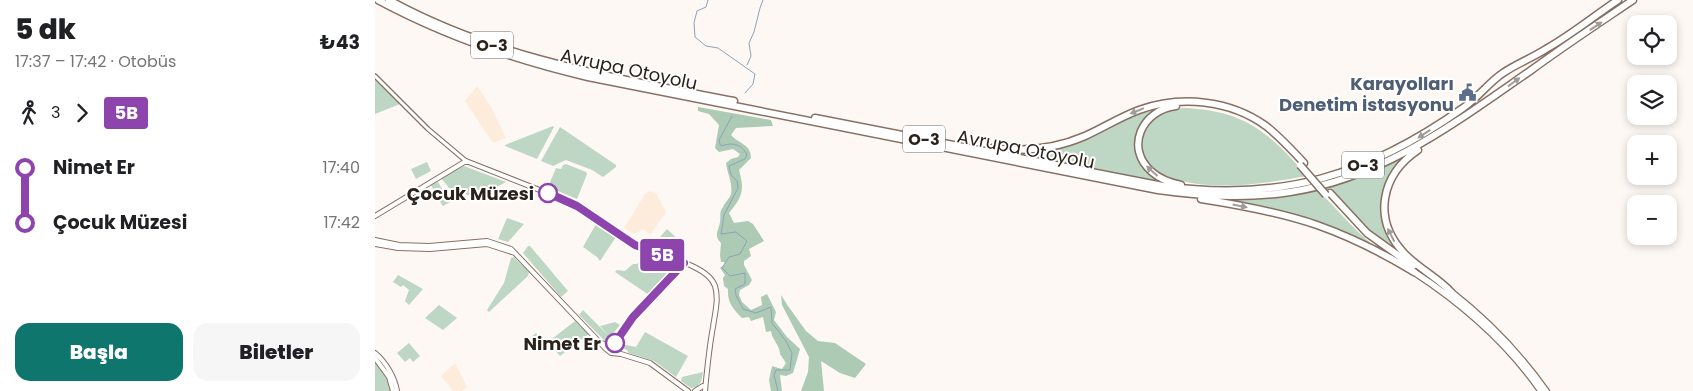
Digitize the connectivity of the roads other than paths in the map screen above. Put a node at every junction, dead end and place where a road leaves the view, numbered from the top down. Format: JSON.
{"nodes":[{"id":1,"x":378,"y":0,"type":"edge"},
{"id":2,"x":389,"y":0,"type":"edge"},
{"id":3,"x":1618,"y":0,"type":"edge"},
{"id":4,"x":1633,"y":0,"type":"edge"},
{"id":5,"x":375,"y":76,"type":"edge"},
{"id":6,"x":1454,"y":123,"type":"junction"},
{"id":7,"x":940,"y":142,"type":"junction"},
{"id":8,"x":466,"y":161,"type":"junction"},
{"id":9,"x":1302,"y":164,"type":"junction"},
{"id":10,"x":1158,"y":190,"type":"junction"},
{"id":11,"x":1249,"y":190,"type":"junction"},
{"id":12,"x":1328,"y":194,"type":"junction"},
{"id":13,"x":375,"y":216,"type":"edge"},
{"id":14,"x":375,"y":242,"type":"edge"},
{"id":15,"x":1414,"y":272,"type":"junction"},
{"id":16,"x":1451,"y":292,"type":"junction"},
{"id":17,"x":375,"y":354,"type":"edge"},
{"id":18,"x":375,"y":358,"type":"edge"},
{"id":19,"x":705,"y":387,"type":"edge"},
{"id":20,"x":395,"y":391,"type":"edge"},
{"id":21,"x":688,"y":391,"type":"edge"},
{"id":22,"x":695,"y":391,"type":"edge"},
{"id":23,"x":1541,"y":391,"type":"edge"},
{"id":24,"x":1546,"y":391,"type":"edge"}],
"edges":[{"from":1,"to":10,"type":"highway","name":"Avrupa Otoyolu","number":"O-3"},
{"from":2,"to":7,"type":"highway","name":"Avrupa Otoyolu","number":"O-3"},
{"from":3,"to":11,"type":"highway","name":"Avrupa Otoyolu","number":"O-3","one_way":true},
{"from":6,"to":4,"type":"highway","name":"Avrupa Otoyolu","number":"O-3","one_way":true},
{"from":5,"to":8,"type":"street"},
{"from":6,"to":10,"type":"highway","name":"Avrupa Otoyolu","number":"O-3"},
{"from":16,"to":6,"type":"highway","one_way":true},
{"from":9,"to":7,"type":"highway","one_way":true},
{"from":7,"to":11,"type":"highway","name":"Avrupa Otoyolu","number":"O-3"},
{"from":8,"to":13,"type":"main road"},
{"from":8,"to":19,"type":"main road"},
{"from":11,"to":9,"type":"highway","one_way":true},
{"from":9,"to":12,"type":"highway","bridge":true},
{"from":10,"to":15,"type":"highway","one_way":true},
{"from":12,"to":15,"type":"highway"},
{"from":12,"to":16,"type":"highway"},
{"from":14,"to":21,"type":"main road"},
{"from":15,"to":23,"type":"highway"},
{"from":16,"to":24,"type":"highway"},
{"from":17,"to":20,"type":"main road"},
{"from":18,"to":20,"type":"main road"},
{"from":19,"to":22,"type":"main road"}]}
